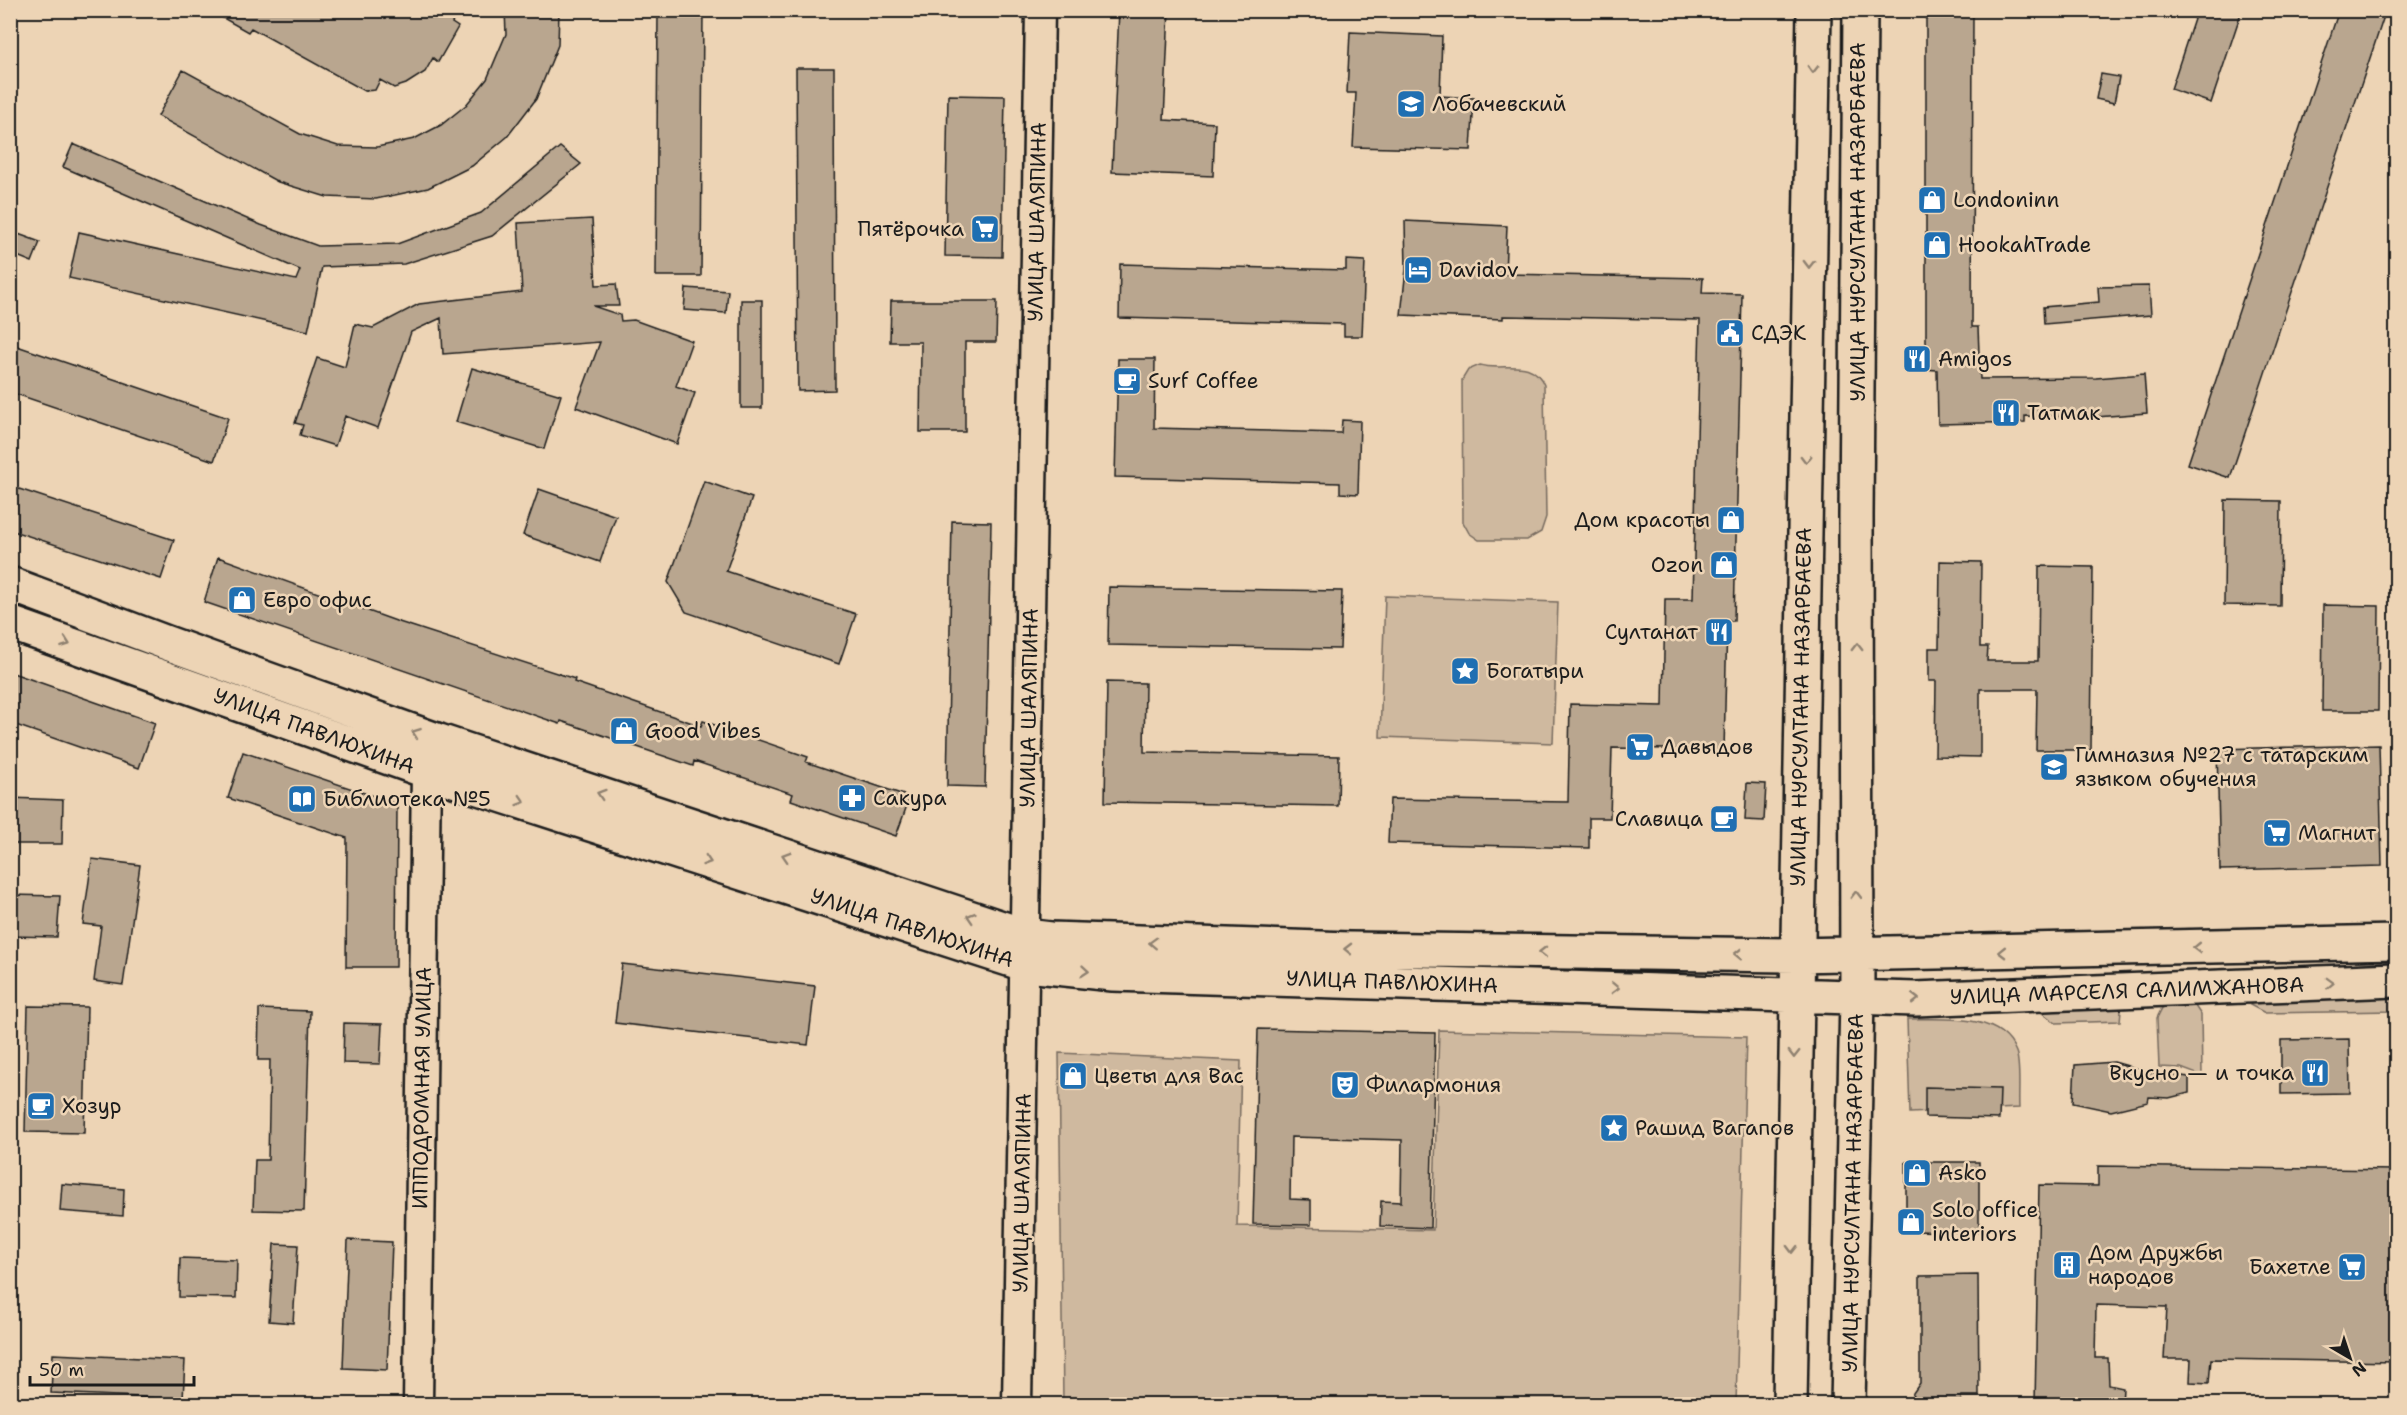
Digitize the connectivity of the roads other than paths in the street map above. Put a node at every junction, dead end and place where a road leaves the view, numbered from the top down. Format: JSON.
{"nodes":[{"id":1,"x":1040,"y":10,"type":"edge"},
{"id":2,"x":1814,"y":10,"type":"edge"},
{"id":3,"x":1860,"y":10,"type":"edge"},
{"id":4,"x":10,"y":584,"type":"edge"},
{"id":5,"x":10,"y":623,"type":"edge"},
{"id":6,"x":426,"y":771,"type":"junction"},
{"id":7,"x":2397,"y":942,"type":"edge"},
{"id":8,"x":1026,"y":950,"type":"junction"},
{"id":9,"x":1856,"y":954,"type":"junction"},
{"id":10,"x":1796,"y":956,"type":"junction"},
{"id":11,"x":2397,"y":980,"type":"edge"},
{"id":12,"x":1796,"y":996,"type":"junction"},
{"id":13,"x":1857,"y":999,"type":"junction"},
{"id":14,"x":418,"y":1404,"type":"edge"},
{"id":15,"x":1017,"y":1404,"type":"edge"},
{"id":16,"x":1790,"y":1404,"type":"edge"},
{"id":17,"x":1848,"y":1404,"type":"edge"}],
"edges":[{"from":1,"to":8,"type":"street","name":"УЛИЦА ШАЛЯПИНА"},
{"from":2,"to":10,"type":"main road","name":"УЛИЦА НУРСУЛТАНА НАЗАРБАЕВА","one_way":true},
{"from":9,"to":3,"type":"main road","name":"УЛИЦА НУРСУЛТАНА НАЗАРБАЕВА","one_way":true},
{"from":8,"to":4,"type":"main road","name":"УЛИЦА ПАВЛЮХИНА","one_way":true},
{"from":5,"to":6,"type":"main road","name":"УЛИЦА ПАВЛЮХИНА","one_way":true},
{"from":6,"to":8,"type":"main road","name":"УЛИЦА ПАВЛЮХИНА","one_way":true},
{"from":6,"to":14,"type":"street","name":"ИППОДРОМНАЯ УЛИЦА"},
{"from":7,"to":9,"type":"main road","name":"УЛИЦА ПАВЛЮХИНА","one_way":true},
{"from":10,"to":8,"type":"main road","name":"УЛИЦА ПАВЛЮХИНА","one_way":true},
{"from":8,"to":12,"type":"main road","name":"УЛИЦА ПАВЛЮХИНА","one_way":true},
{"from":8,"to":15,"type":"street","name":"УЛИЦА ШАЛЯПИНА"},
{"from":9,"to":10,"type":"main road","name":"УЛИЦА ПАВЛЮХИНА"},
{"from":9,"to":13,"type":"main road","name":"УЛИЦА НУРСУЛТАНА НАЗАРБАЕВА"},
{"from":10,"to":12,"type":"main road","name":"УЛИЦА НУРСУЛТАНА НАЗАРБАЕВА"},
{"from":13,"to":11,"type":"main road","name":"УЛИЦА МАРСЕЛЯ САЛИМЖАНОВА","one_way":true},
{"from":12,"to":13,"type":"main road","name":"УЛИЦА ПАВЛЮХИНА"},
{"from":12,"to":16,"type":"main road","name":"УЛИЦА НУРСУЛТАНА НАЗАРБАЕВА","one_way":true},
{"from":13,"to":17,"type":"main road","name":"УЛИЦА НУРСУЛТАНА НАЗАРБАЕВА"}]}
